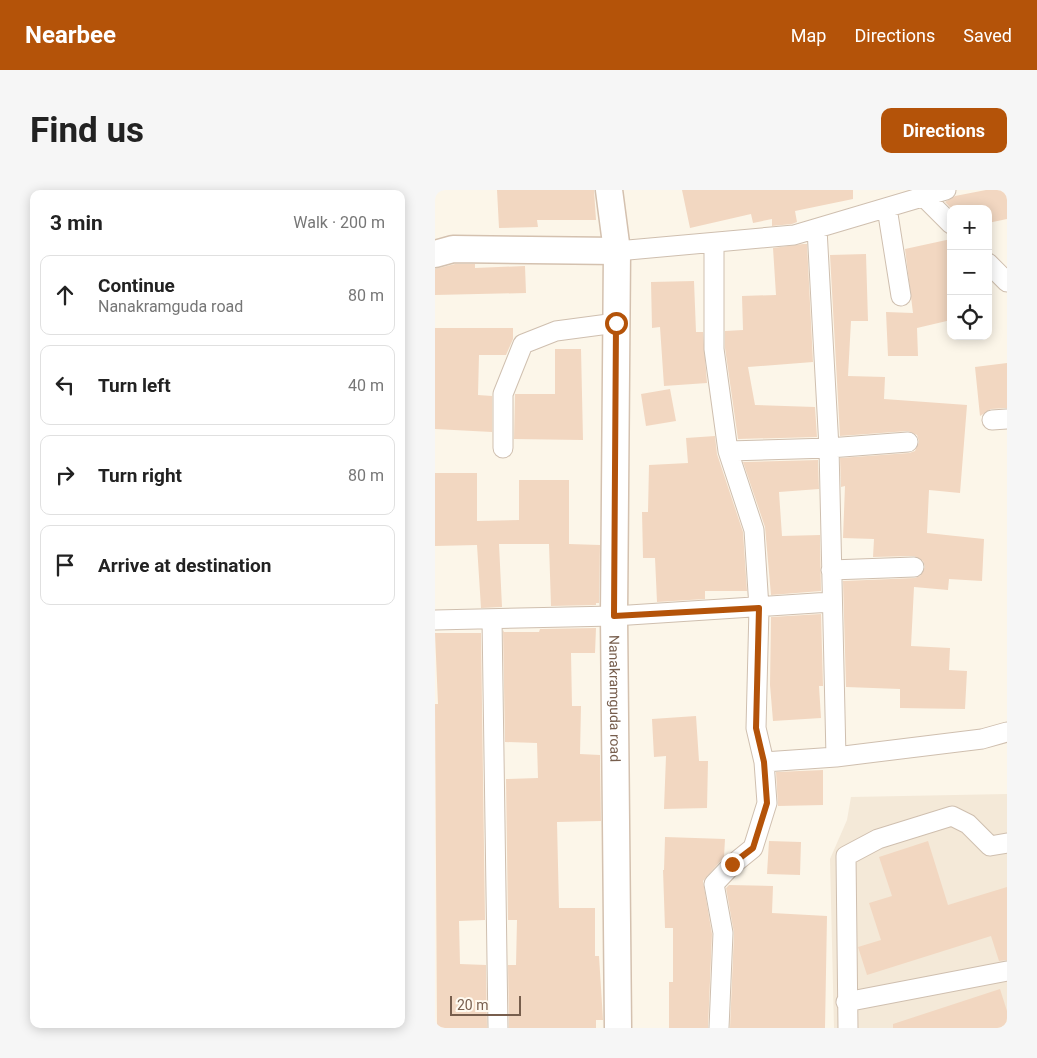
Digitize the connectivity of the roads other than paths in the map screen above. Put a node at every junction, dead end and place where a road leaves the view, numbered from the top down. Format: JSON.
{"nodes":[{"id":1,"x":609,"y":190,"type":"edge"},
{"id":2,"x":946,"y":190,"type":"edge"},
{"id":3,"x":924,"y":193,"type":"edge"},
{"id":4,"x":887,"y":208,"type":"junction"},
{"id":5,"x":947,"y":219,"type":"edge"},
{"id":6,"x":817,"y":229,"type":"junction"},
{"id":7,"x":714,"y":244,"type":"junction"},
{"id":8,"x":617,"y":251,"type":"junction"},
{"id":9,"x":435,"y":254,"type":"edge"},
{"id":10,"x":992,"y":266,"type":"edge"},
{"id":11,"x":1007,"y":282,"type":"edge"},
{"id":12,"x":901,"y":296,"type":"dead end"},
{"id":13,"x":616,"y":323,"type":"junction"},
{"id":14,"x":907,"y":442,"type":"dead end"},
{"id":15,"x":503,"y":448,"type":"dead end"},
{"id":16,"x":829,"y":448,"type":"junction"},
{"id":17,"x":728,"y":451,"type":"junction"},
{"id":18,"x":914,"y":567,"type":"dead end"},
{"id":19,"x":831,"y":570,"type":"junction"},
{"id":20,"x":831,"y":602,"type":"junction"},
{"id":21,"x":759,"y":608,"type":"junction"},
{"id":22,"x":614,"y":616,"type":"junction"},
{"id":23,"x":492,"y":619,"type":"junction"},
{"id":24,"x":435,"y":620,"type":"edge"},
{"id":25,"x":1007,"y":732,"type":"edge"},
{"id":26,"x":836,"y":757,"type":"junction"},
{"id":27,"x":764,"y":762,"type":"junction"},
{"id":28,"x":1007,"y":843,"type":"edge"},
{"id":29,"x":1007,"y":971,"type":"edge"},
{"id":30,"x":846,"y":1002,"type":"junction"},
{"id":31,"x":498,"y":1028,"type":"edge"},
{"id":32,"x":618,"y":1028,"type":"edge"},
{"id":33,"x":719,"y":1028,"type":"edge"},
{"id":34,"x":848,"y":1028,"type":"edge"}],
"edges":[{"from":1,"to":8,"type":"main road","name":"Nanakramguda road"},
{"from":2,"to":3,"type":"street"},
{"from":3,"to":4,"type":"street"},
{"from":3,"to":5,"type":"street"},
{"from":4,"to":6,"type":"street"},
{"from":4,"to":12,"type":"street"},
{"from":6,"to":7,"type":"street"},
{"from":6,"to":16,"type":"street"},
{"from":7,"to":8,"type":"street"},
{"from":7,"to":17,"type":"street"},
{"from":8,"to":9,"type":"main road"},
{"from":8,"to":13,"type":"main road","name":"Nanakramguda road"},
{"from":10,"to":11,"type":"street"},
{"from":13,"to":15,"type":"street"},
{"from":13,"to":22,"type":"main road","name":"Nanakramguda road"},
{"from":14,"to":16,"type":"street"},
{"from":16,"to":17,"type":"street"},
{"from":16,"to":19,"type":"street"},
{"from":17,"to":21,"type":"street"},
{"from":18,"to":19,"type":"street"},
{"from":19,"to":20,"type":"street"},
{"from":20,"to":21,"type":"street"},
{"from":20,"to":26,"type":"street"},
{"from":21,"to":22,"type":"street"},
{"from":21,"to":27,"type":"street"},
{"from":22,"to":23,"type":"street"},
{"from":22,"to":32,"type":"main road","name":"Nanakramguda road"},
{"from":23,"to":24,"type":"street"},
{"from":23,"to":31,"type":"street"},
{"from":25,"to":26,"type":"street"},
{"from":26,"to":27,"type":"street"},
{"from":27,"to":33,"type":"street"},
{"from":28,"to":30,"type":"street"},
{"from":29,"to":30,"type":"street"},
{"from":30,"to":34,"type":"street"}]}
